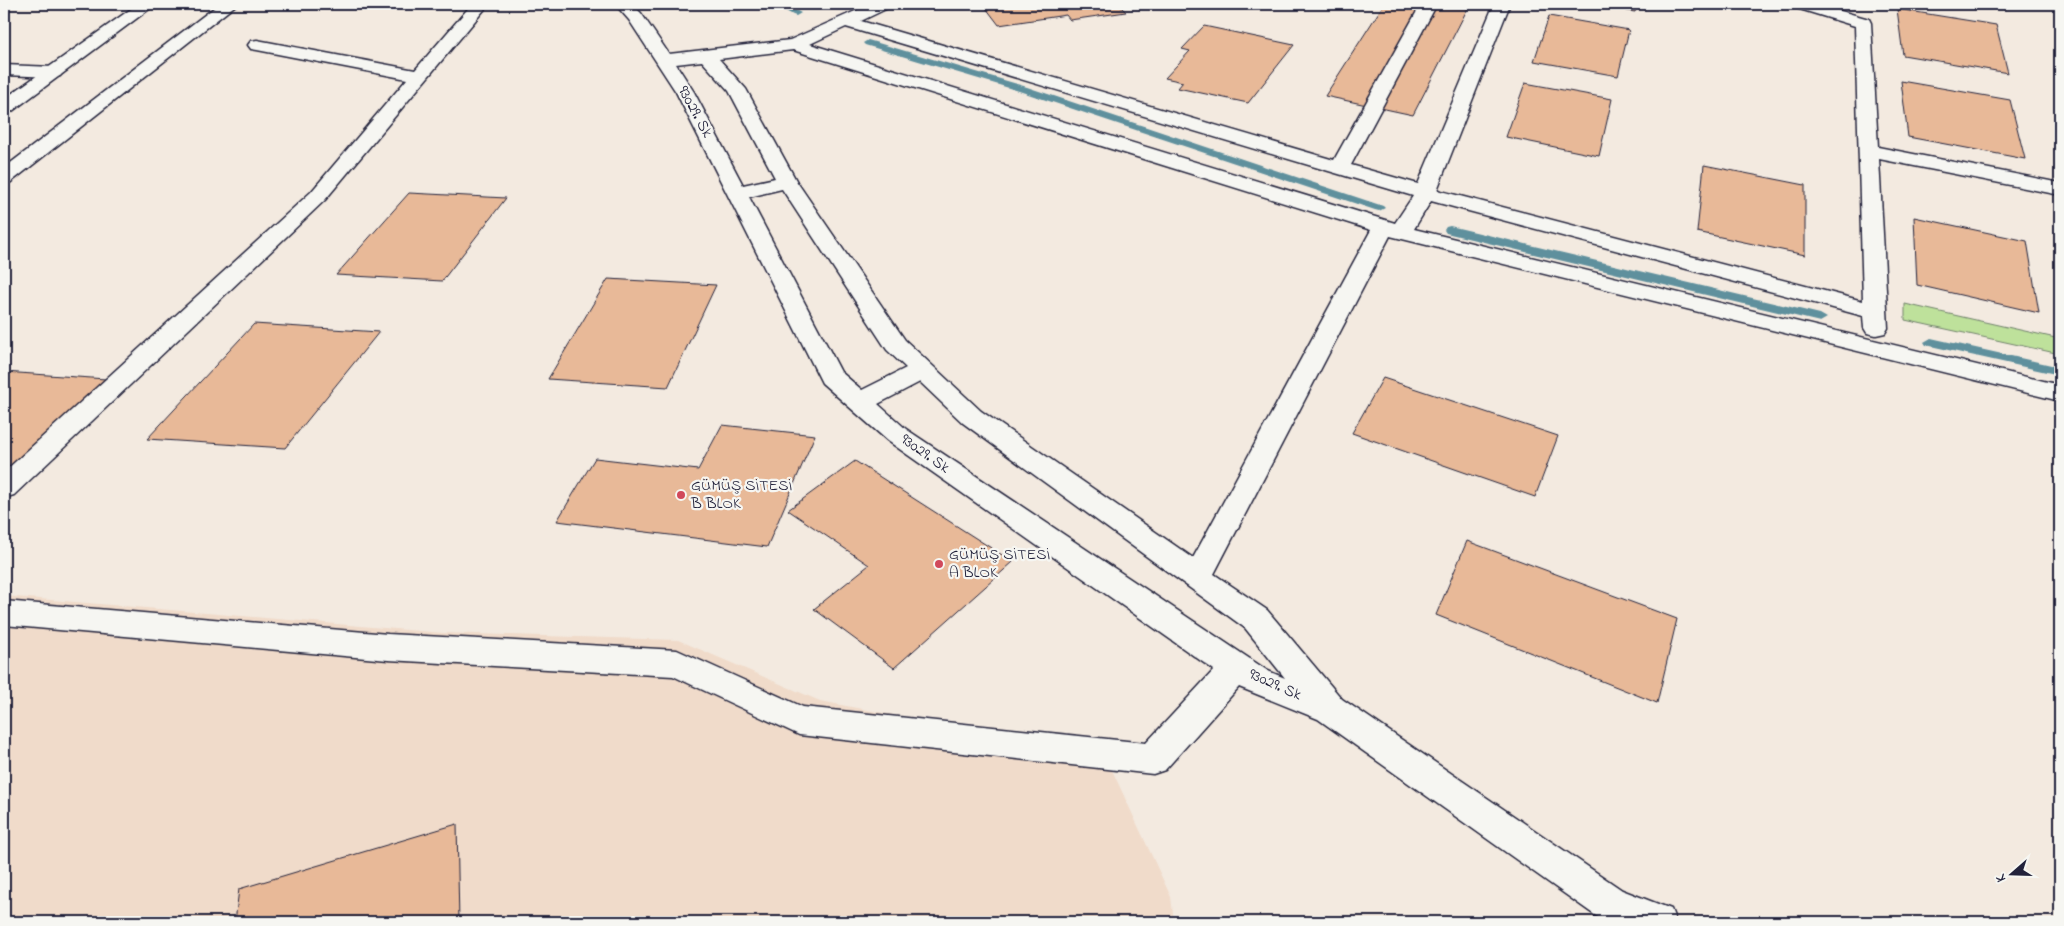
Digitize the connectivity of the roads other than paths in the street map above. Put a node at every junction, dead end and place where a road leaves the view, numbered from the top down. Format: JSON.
{"nodes":[{"id":1,"x":148,"y":4,"type":"edge"},
{"id":2,"x":229,"y":4,"type":"edge"},
{"id":3,"x":481,"y":4,"type":"edge"},
{"id":4,"x":623,"y":4,"type":"edge"},
{"id":5,"x":884,"y":4,"type":"edge"},
{"id":6,"x":1429,"y":4,"type":"edge"},
{"id":7,"x":1502,"y":4,"type":"edge"},
{"id":8,"x":1800,"y":4,"type":"edge"},
{"id":9,"x":846,"y":22,"type":"junction"},
{"id":10,"x":794,"y":44,"type":"junction"},
{"id":11,"x":257,"y":45,"type":"dead end"},
{"id":12,"x":706,"y":56,"type":"junction"},
{"id":13,"x":664,"y":60,"type":"junction"},
{"id":14,"x":4,"y":70,"type":"edge"},
{"id":15,"x":54,"y":72,"type":"junction"},
{"id":16,"x":419,"y":76,"type":"junction"},
{"id":17,"x":4,"y":108,"type":"edge"},
{"id":18,"x":1867,"y":151,"type":"junction"},
{"id":19,"x":1339,"y":168,"type":"junction"},
{"id":20,"x":4,"y":178,"type":"edge"},
{"id":21,"x":787,"y":182,"type":"junction"},
{"id":22,"x":2060,"y":189,"type":"edge"},
{"id":23,"x":737,"y":193,"type":"junction"},
{"id":24,"x":1425,"y":193,"type":"junction"},
{"id":25,"x":1392,"y":230,"type":"junction"},
{"id":26,"x":1874,"y":312,"type":"junction"},
{"id":27,"x":1878,"y":350,"type":"junction"},
{"id":28,"x":923,"y":370,"type":"junction"},
{"id":29,"x":2060,"y":393,"type":"edge"},
{"id":30,"x":860,"y":402,"type":"junction"},
{"id":31,"x":4,"y":488,"type":"edge"},
{"id":32,"x":1197,"y":578,"type":"junction"},
{"id":33,"x":4,"y":613,"type":"edge"},
{"id":34,"x":1237,"y":667,"type":"junction"},
{"id":35,"x":1330,"y":709,"type":"junction"},
{"id":36,"x":1657,"y":922,"type":"edge"}],
"edges":[{"from":1,"to":15,"type":"street"},
{"from":2,"to":20,"type":"street"},
{"from":3,"to":16,"type":"street"},
{"from":4,"to":13,"type":"street","name":"93029. Sk"},
{"from":5,"to":9,"type":"street"},
{"from":6,"to":19,"type":"street"},
{"from":7,"to":24,"type":"street"},
{"from":8,"to":18,"type":"street"},
{"from":9,"to":10,"type":"street"},
{"from":9,"to":19,"type":"street"},
{"from":10,"to":12,"type":"street"},
{"from":10,"to":25,"type":"street"},
{"from":11,"to":16,"type":"street"},
{"from":12,"to":13,"type":"street"},
{"from":12,"to":21,"type":"street","name":"93029. Sk"},
{"from":13,"to":23,"type":"street","name":"93029. Sk"},
{"from":14,"to":15,"type":"street"},
{"from":15,"to":17,"type":"street"},
{"from":16,"to":31,"type":"street"},
{"from":18,"to":22,"type":"street"},
{"from":18,"to":26,"type":"street"},
{"from":19,"to":24,"type":"street"},
{"from":21,"to":23,"type":"street"},
{"from":21,"to":28,"type":"street","name":"93029. Sk"},
{"from":23,"to":30,"type":"street","name":"93029. Sk"},
{"from":24,"to":25,"type":"street"},
{"from":24,"to":26,"type":"street"},
{"from":25,"to":27,"type":"street"},
{"from":25,"to":32,"type":"street"},
{"from":26,"to":27,"type":"street"},
{"from":27,"to":29,"type":"street"},
{"from":28,"to":30,"type":"street"},
{"from":28,"to":32,"type":"street","name":"93029. Sk"},
{"from":30,"to":34,"type":"street","name":"93029. Sk"},
{"from":32,"to":35,"type":"street","name":"93029. Sk"},
{"from":33,"to":34,"type":"street"},
{"from":34,"to":35,"type":"street","name":"93029. Sk"},
{"from":35,"to":36,"type":"street","name":"93029. Sk"}]}
